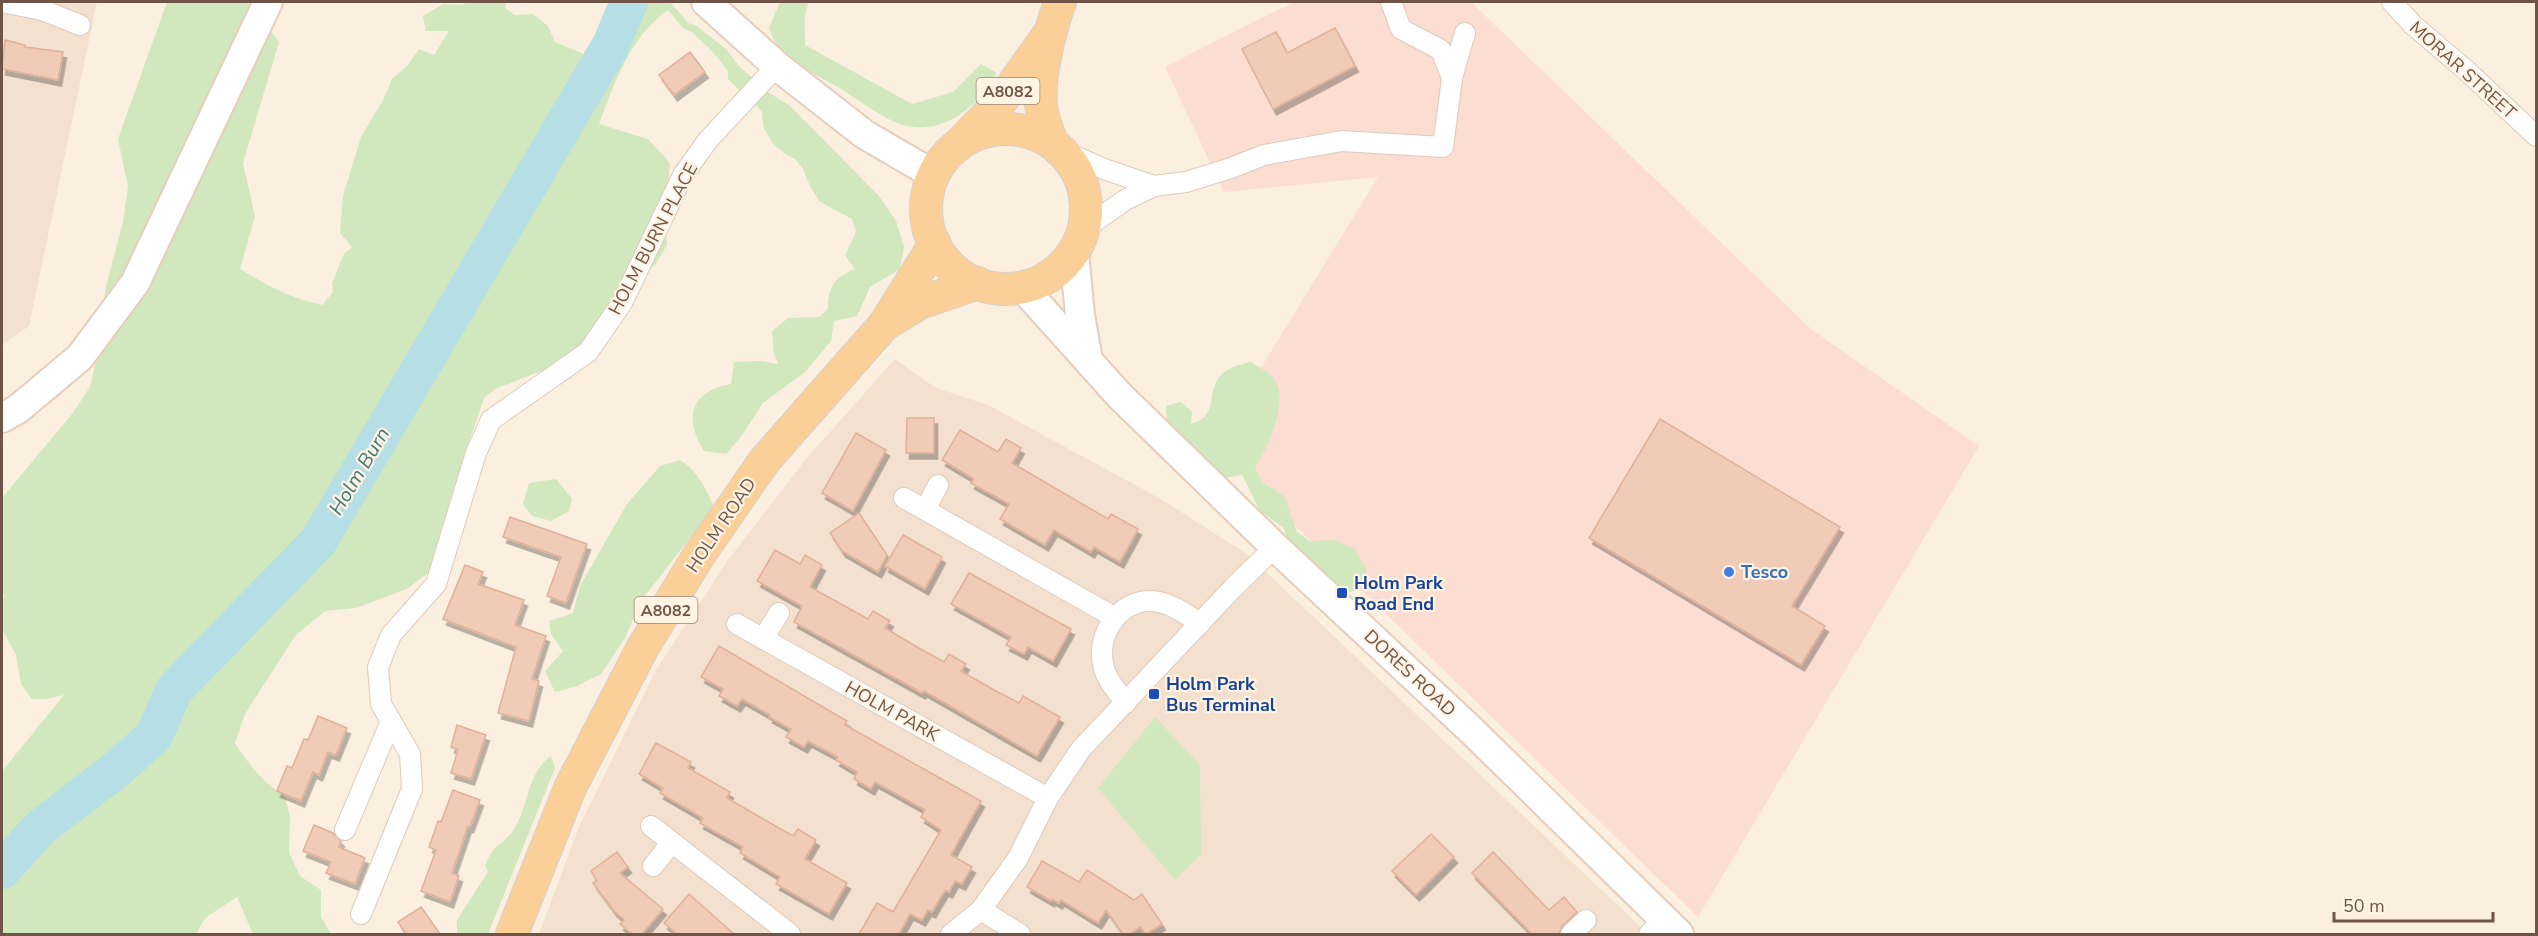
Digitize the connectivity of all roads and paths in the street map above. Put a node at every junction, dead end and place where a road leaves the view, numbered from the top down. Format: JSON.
{"nodes":[{"id":1,"x":2,"y":2,"type":"edge"},
{"id":2,"x":268,"y":2,"type":"edge"},
{"id":3,"x":706,"y":2,"type":"edge"},
{"id":4,"x":1060,"y":2,"type":"edge"},
{"id":5,"x":1391,"y":2,"type":"edge"},
{"id":6,"x":2392,"y":2,"type":"edge"},
{"id":7,"x":43,"y":6,"type":"edge"},
{"id":8,"x":80,"y":25,"type":"dead end"},
{"id":9,"x":1464,"y":33,"type":"dead end"},
{"id":10,"x":1048,"y":35,"type":"junction"},
{"id":11,"x":777,"y":66,"type":"junction"},
{"id":12,"x":1452,"y":78,"type":"junction"},
{"id":13,"x":2536,"y":136,"type":"edge"},
{"id":14,"x":962,"y":142,"type":"junction"},
{"id":15,"x":1056,"y":146,"type":"junction"},
{"id":16,"x":934,"y":175,"type":"junction"},
{"id":17,"x":1154,"y":186,"type":"junction"},
{"id":18,"x":1079,"y":240,"type":"junction"},
{"id":19,"x":934,"y":244,"type":"junction"},
{"id":20,"x":978,"y":284,"type":"junction"},
{"id":21,"x":1022,"y":287,"type":"junction"},
{"id":22,"x":884,"y":325,"type":"junction"},
{"id":23,"x":1089,"y":361,"type":"junction"},
{"id":24,"x":2,"y":418,"type":"edge"},
{"id":25,"x":938,"y":485,"type":"dead end"},
{"id":26,"x":904,"y":498,"type":"dead end"},
{"id":27,"x":925,"y":510,"type":"junction"},
{"id":28,"x":1275,"y":547,"type":"junction"},
{"id":29,"x":779,"y":613,"type":"dead end"},
{"id":30,"x":1114,"y":617,"type":"junction"},
{"id":31,"x":736,"y":624,"type":"dead end"},
{"id":32,"x":1200,"y":624,"type":"junction"},
{"id":33,"x":763,"y":639,"type":"junction"},
{"id":34,"x":1126,"y":703,"type":"junction"},
{"id":35,"x":391,"y":721,"type":"junction"},
{"id":36,"x":1048,"y":798,"type":"junction"},
{"id":37,"x":651,"y":826,"type":"dead end"},
{"id":38,"x":345,"y":830,"type":"dead end"},
{"id":39,"x":672,"y":842,"type":"junction"},
{"id":40,"x":653,"y":866,"type":"dead end"},
{"id":41,"x":981,"y":910,"type":"junction"},
{"id":42,"x":361,"y":914,"type":"dead end"},
{"id":43,"x":1586,"y":920,"type":"dead end"},
{"id":44,"x":1664,"y":929,"type":"edge"},
{"id":45,"x":512,"y":934,"type":"edge"},
{"id":46,"x":790,"y":934,"type":"edge"},
{"id":47,"x":951,"y":934,"type":"edge"},
{"id":48,"x":1020,"y":934,"type":"edge"},
{"id":49,"x":1571,"y":934,"type":"edge"}],
"edges":[{"from":1,"to":7,"type":"street"},
{"from":2,"to":24,"type":"main road"},
{"from":3,"to":11,"type":"main road"},
{"from":4,"to":10,"type":"main road","number":"A8082"},
{"from":5,"to":12,"type":"street"},
{"from":6,"to":13,"type":"street","name":"MORAR STREET"},
{"from":7,"to":8,"type":"street"},
{"from":9,"to":12,"type":"street"},
{"from":10,"to":14,"type":"main road","number":"A8082"},
{"from":10,"to":15,"type":"main road","number":"A8082"},
{"from":11,"to":16,"type":"main road"},
{"from":11,"to":35,"type":"street","name":"HOLM BURN PLACE"},
{"from":12,"to":17,"type":"street"},
{"from":14,"to":15,"type":"main road","number":"A8082"},
{"from":14,"to":16,"type":"main road","number":"A8082"},
{"from":15,"to":17,"type":"street"},
{"from":15,"to":18,"type":"main road","number":"A8082"},
{"from":16,"to":19,"type":"main road","number":"A8082"},
{"from":17,"to":18,"type":"street"},
{"from":18,"to":21,"type":"main road","number":"A8082"},
{"from":18,"to":23,"type":"main road"},
{"from":19,"to":20,"type":"main road","number":"A8082"},
{"from":19,"to":22,"type":"main road","name":"HOLM ROAD","number":"A8082"},
{"from":20,"to":21,"type":"main road","number":"A8082"},
{"from":20,"to":22,"type":"main road"},
{"from":21,"to":23,"type":"main road","name":"DORES ROAD"},
{"from":22,"to":45,"type":"main road","name":"HOLM ROAD","number":"A8082"},
{"from":23,"to":28,"type":"main road","name":"DORES ROAD"},
{"from":25,"to":27,"type":"street"},
{"from":26,"to":27,"type":"street"},
{"from":27,"to":30,"type":"street"},
{"from":28,"to":32,"type":"street"},
{"from":28,"to":44,"type":"main road","name":"DORES ROAD"},
{"from":29,"to":33,"type":"street"},
{"from":30,"to":32,"type":"street"},
{"from":30,"to":34,"type":"street"},
{"from":31,"to":33,"type":"street","name":"HOLM PARK"},
{"from":32,"to":34,"type":"street"},
{"from":33,"to":36,"type":"street","name":"HOLM PARK"},
{"from":34,"to":36,"type":"street"},
{"from":35,"to":38,"type":"street"},
{"from":35,"to":42,"type":"street","name":"HOLM BURN PLACE"},
{"from":36,"to":41,"type":"street"},
{"from":37,"to":39,"type":"street"},
{"from":39,"to":40,"type":"street"},
{"from":39,"to":46,"type":"street"},
{"from":41,"to":47,"type":"street"},
{"from":41,"to":48,"type":"street"},
{"from":43,"to":49,"type":"street"}]}
